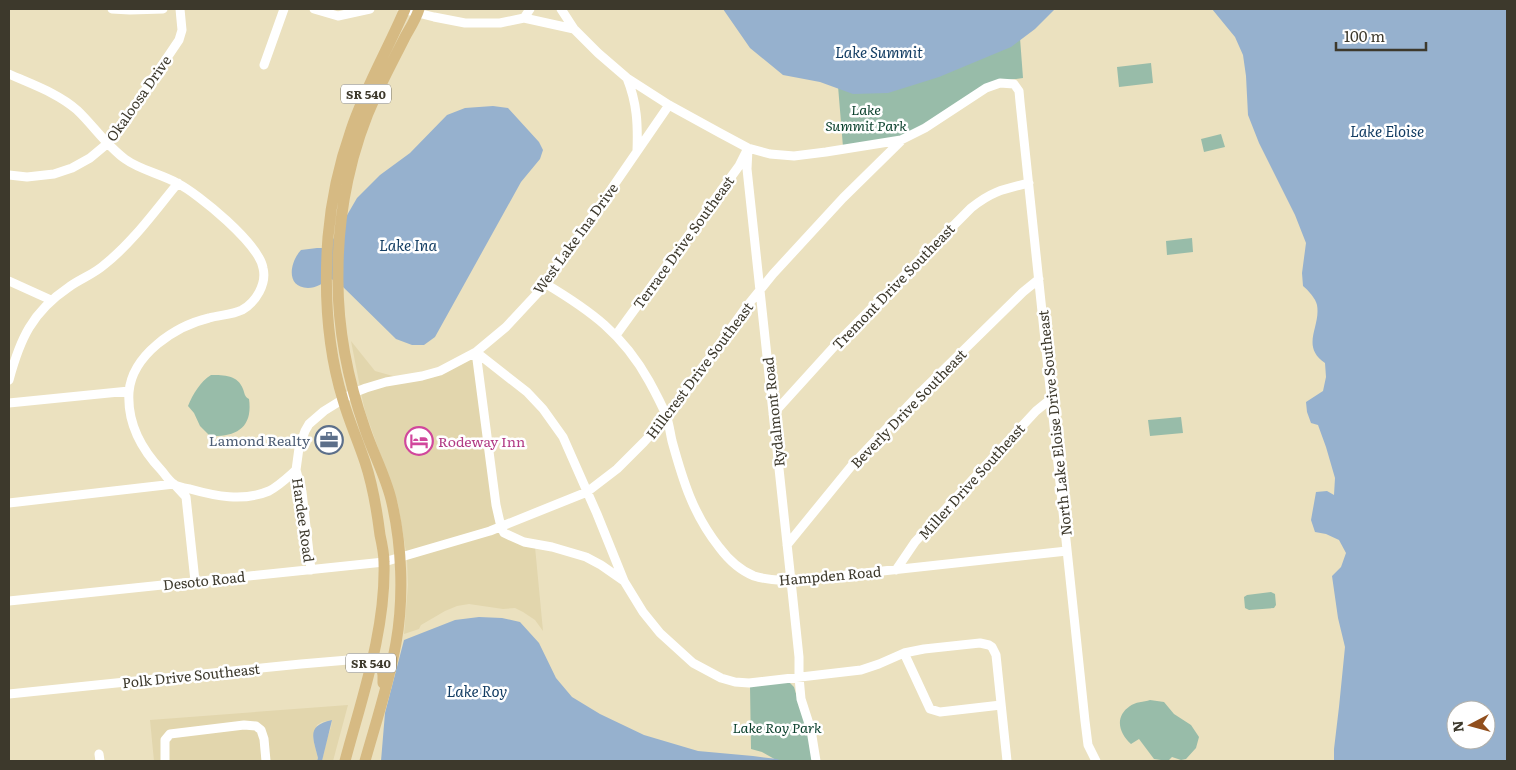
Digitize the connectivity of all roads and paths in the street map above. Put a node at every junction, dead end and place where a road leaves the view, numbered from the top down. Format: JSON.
{"nodes":[{"id":1,"x":112,"y":9,"type":"edge"},
{"id":2,"x":163,"y":9,"type":"edge"},
{"id":3,"x":180,"y":9,"type":"edge"},
{"id":4,"x":284,"y":9,"type":"edge"},
{"id":5,"x":314,"y":9,"type":"edge"},
{"id":6,"x":370,"y":9,"type":"edge"},
{"id":7,"x":404,"y":9,"type":"edge"},
{"id":8,"x":530,"y":9,"type":"edge"},
{"id":9,"x":561,"y":9,"type":"edge"},
{"id":10,"x":357,"y":10,"type":"edge"},
{"id":11,"x":419,"y":10,"type":"edge"},
{"id":12,"x":524,"y":18,"type":"junction"},
{"id":13,"x":574,"y":29,"type":"junction"},
{"id":14,"x":264,"y":64,"type":"dead end"},
{"id":15,"x":9,"y":74,"type":"edge"},
{"id":16,"x":627,"y":78,"type":"junction"},
{"id":17,"x":669,"y":104,"type":"junction"},
{"id":18,"x":901,"y":140,"type":"junction"},
{"id":19,"x":108,"y":143,"type":"junction"},
{"id":20,"x":748,"y":148,"type":"junction"},
{"id":21,"x":637,"y":151,"type":"junction"},
{"id":22,"x":9,"y":175,"type":"edge"},
{"id":23,"x":342,"y":182,"type":"junction"},
{"id":24,"x":178,"y":183,"type":"junction"},
{"id":25,"x":1029,"y":183,"type":"junction"},
{"id":26,"x":1039,"y":279,"type":"junction"},
{"id":27,"x":9,"y":281,"type":"edge"},
{"id":28,"x":546,"y":284,"type":"junction"},
{"id":29,"x":760,"y":291,"type":"junction"},
{"id":30,"x":51,"y":300,"type":"junction"},
{"id":31,"x":333,"y":319,"type":"junction"},
{"id":32,"x":616,"y":335,"type":"junction"},
{"id":33,"x":476,"y":352,"type":"junction"},
{"id":34,"x":9,"y":380,"type":"edge"},
{"id":35,"x":129,"y":391,"type":"junction"},
{"id":36,"x":353,"y":393,"type":"junction"},
{"id":37,"x":1052,"y":398,"type":"junction"},
{"id":38,"x":342,"y":399,"type":"junction"},
{"id":39,"x":9,"y":403,"type":"edge"},
{"id":40,"x":773,"y":414,"type":"junction"},
{"id":41,"x":666,"y":417,"type":"junction"},
{"id":42,"x":296,"y":470,"type":"junction"},
{"id":43,"x":174,"y":484,"type":"junction"},
{"id":44,"x":587,"y":492,"type":"junction"},
{"id":45,"x":9,"y":503,"type":"edge"},
{"id":46,"x":501,"y":527,"type":"junction"},
{"id":47,"x":787,"y":546,"type":"junction"},
{"id":48,"x":1067,"y":551,"type":"junction"},
{"id":49,"x":400,"y":557,"type":"junction"},
{"id":50,"x":384,"y":562,"type":"junction"},
{"id":51,"x":311,"y":570,"type":"junction"},
{"id":52,"x":896,"y":570,"type":"junction"},
{"id":53,"x":196,"y":581,"type":"junction"},
{"id":54,"x":624,"y":581,"type":"junction"},
{"id":55,"x":791,"y":581,"type":"junction"},
{"id":56,"x":9,"y":601,"type":"edge"},
{"id":57,"x":904,"y":653,"type":"junction"},
{"id":58,"x":372,"y":658,"type":"junction"},
{"id":59,"x":799,"y":677,"type":"junction"},
{"id":60,"x":9,"y":694,"type":"edge"},
{"id":61,"x":382,"y":702,"type":"junction"},
{"id":62,"x":1001,"y":705,"type":"junction"},
{"id":63,"x":166,"y":761,"type":"edge"},
{"id":64,"x":266,"y":761,"type":"edge"},
{"id":65,"x":345,"y":761,"type":"edge"},
{"id":66,"x":365,"y":761,"type":"edge"},
{"id":67,"x":816,"y":761,"type":"edge"},
{"id":68,"x":1007,"y":761,"type":"edge"},
{"id":69,"x":1096,"y":761,"type":"edge"}],
"edges":[{"from":1,"to":2,"type":"street"},
{"from":3,"to":19,"type":"street","name":"Okaloosa Drive"},
{"from":4,"to":14,"type":"street"},
{"from":5,"to":10,"type":"street"},
{"from":6,"to":10,"type":"street"},
{"from":7,"to":11,"type":"street"},
{"from":7,"to":23,"type":"main road","number":"SR 540"},
{"from":8,"to":12,"type":"street"},
{"from":9,"to":13,"type":"street"},
{"from":11,"to":12,"type":"street"},
{"from":11,"to":23,"type":"main road","number":"SR 540"},
{"from":12,"to":13,"type":"street"},
{"from":13,"to":16,"type":"street"},
{"from":15,"to":19,"type":"street"},
{"from":16,"to":17,"type":"street"},
{"from":16,"to":21,"type":"street"},
{"from":17,"to":20,"type":"street"},
{"from":17,"to":21,"type":"street","name":"West Lake Ina Drive"},
{"from":18,"to":20,"type":"street"},
{"from":18,"to":25,"type":"street","name":"North Lake Eloise Drive Southeast"},
{"from":18,"to":29,"type":"street","name":"Hillcrest Drive Southeast"},
{"from":19,"to":22,"type":"street","name":"Okaloosa Drive"},
{"from":19,"to":24,"type":"street"},
{"from":20,"to":29,"type":"street","name":"Rydalmont Road"},
{"from":20,"to":32,"type":"street","name":"Terrace Drive Southeast"},
{"from":21,"to":28,"type":"street","name":"West Lake Ina Drive"},
{"from":23,"to":31,"type":"main road","number":"SR 540"},
{"from":24,"to":30,"type":"street"},
{"from":24,"to":35,"type":"street"},
{"from":25,"to":26,"type":"street","name":"North Lake Eloise Drive Southeast"},
{"from":25,"to":40,"type":"street","name":"Tremont Drive Southeast"},
{"from":26,"to":37,"type":"street","name":"North Lake Eloise Drive Southeast"},
{"from":26,"to":47,"type":"street","name":"Beverly Drive Southeast"},
{"from":27,"to":30,"type":"street"},
{"from":28,"to":32,"type":"street","name":"Hampden Road"},
{"from":28,"to":33,"type":"street","name":"West Lake Ina Drive"},
{"from":29,"to":40,"type":"street","name":"Rydalmont Road"},
{"from":29,"to":41,"type":"street","name":"Hillcrest Drive Southeast"},
{"from":30,"to":34,"type":"street"},
{"from":31,"to":36,"type":"main road","number":"SR 540"},
{"from":31,"to":38,"type":"main road","number":"SR 540"},
{"from":32,"to":41,"type":"street","name":"Hampden Road"},
{"from":33,"to":36,"type":"street","name":"West Lake Ina Drive"},
{"from":33,"to":44,"type":"street"},
{"from":33,"to":46,"type":"street"},
{"from":35,"to":39,"type":"street"},
{"from":35,"to":43,"type":"street"},
{"from":36,"to":38,"type":"street","name":"West Lake Ina Drive"},
{"from":36,"to":49,"type":"main road","number":"SR 540"},
{"from":37,"to":48,"type":"street","name":"North Lake Eloise Drive Southeast"},
{"from":37,"to":52,"type":"street","name":"Miller Drive Southeast"},
{"from":38,"to":42,"type":"street","name":"West Lake Ina Drive"},
{"from":38,"to":50,"type":"main road","number":"SR 540"},
{"from":40,"to":47,"type":"street","name":"Rydalmont Road"},
{"from":41,"to":44,"type":"street","name":"Hillcrest Drive Southeast"},
{"from":41,"to":55,"type":"street","name":"Hampden Road"},
{"from":42,"to":43,"type":"street"},
{"from":42,"to":51,"type":"street","name":"Hardee Road"},
{"from":43,"to":45,"type":"street"},
{"from":43,"to":53,"type":"street"},
{"from":44,"to":46,"type":"street","name":"Hillcrest Drive Southeast"},
{"from":44,"to":54,"type":"street"},
{"from":46,"to":49,"type":"street","name":"Hillcrest Drive Southeast"},
{"from":46,"to":54,"type":"street"},
{"from":47,"to":55,"type":"street","name":"Rydalmont Road"},
{"from":48,"to":52,"type":"street","name":"Hampden Road"},
{"from":48,"to":69,"type":"street","name":"North Lake Eloise Drive Southeast"},
{"from":49,"to":50,"type":"street","name":"Desoto Road"},
{"from":49,"to":61,"type":"main road","number":"SR 540"},
{"from":50,"to":51,"type":"street","name":"Desoto Road"},
{"from":50,"to":58,"type":"main road","number":"SR 540"},
{"from":51,"to":53,"type":"street","name":"Desoto Road"},
{"from":52,"to":55,"type":"street","name":"Hampden Road"},
{"from":53,"to":56,"type":"street","name":"Desoto Road"},
{"from":54,"to":59,"type":"street"},
{"from":55,"to":59,"type":"street","name":"Rydalmont Road"},
{"from":57,"to":59,"type":"street"},
{"from":57,"to":62,"type":"street"},
{"from":57,"to":62,"type":"street"},
{"from":58,"to":60,"type":"street","name":"Polk Drive Southeast"},
{"from":58,"to":61,"type":"main road"},
{"from":58,"to":65,"type":"main road","number":"SR 540"},
{"from":59,"to":67,"type":"street","name":"Rydalmont Road"},
{"from":61,"to":66,"type":"main road","number":"SR 540"},
{"from":62,"to":68,"type":"street"},
{"from":63,"to":64,"type":"street"}]}
